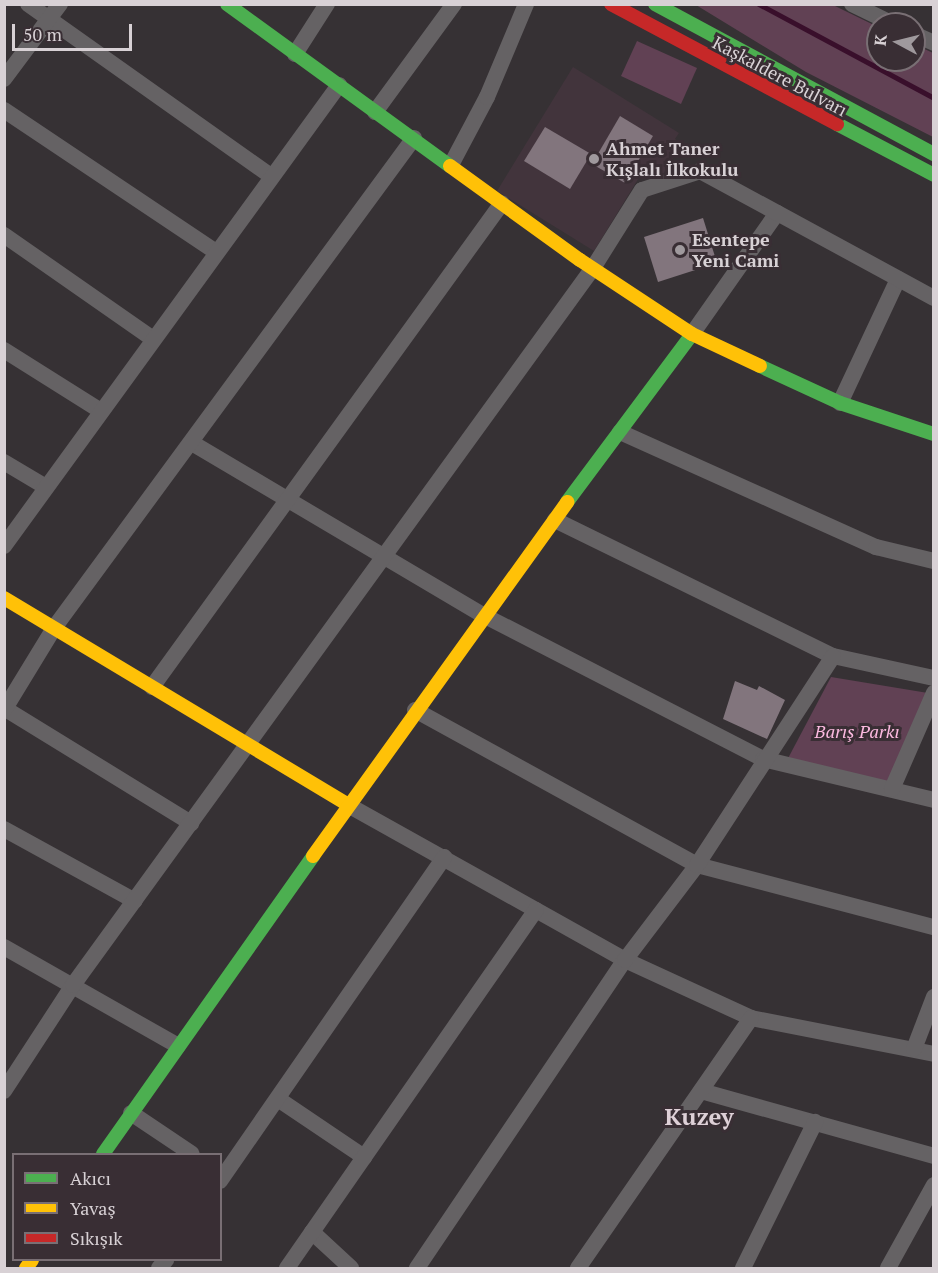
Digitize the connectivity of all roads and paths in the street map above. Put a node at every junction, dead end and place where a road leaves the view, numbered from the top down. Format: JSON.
{"nodes":[{"id":1,"x":28,"y":4,"type":"edge"},
{"id":2,"x":227,"y":4,"type":"edge"},
{"id":3,"x":327,"y":4,"type":"edge"},
{"id":4,"x":454,"y":4,"type":"edge"},
{"id":5,"x":526,"y":4,"type":"edge"},
{"id":6,"x":611,"y":4,"type":"edge"},
{"id":7,"x":655,"y":4,"type":"edge"},
{"id":8,"x":852,"y":4,"type":"edge"},
{"id":9,"x":55,"y":11,"type":"edge"},
{"id":10,"x":868,"y":12,"type":"edge"},
{"id":11,"x":296,"y":54,"type":"junction"},
{"id":12,"x":4,"y":79,"type":"edge"},
{"id":13,"x":339,"y":86,"type":"junction"},
{"id":14,"x":4,"y":110,"type":"edge"},
{"id":15,"x":375,"y":112,"type":"junction"},
{"id":16,"x":414,"y":138,"type":"junction"},
{"id":17,"x":933,"y":154,"type":"edge"},
{"id":18,"x":452,"y":164,"type":"junction"},
{"id":19,"x":933,"y":175,"type":"edge"},
{"id":20,"x":271,"y":176,"type":"junction"},
{"id":21,"x":502,"y":203,"type":"junction"},
{"id":22,"x":777,"y":213,"type":"junction"},
{"id":23,"x":4,"y":235,"type":"edge"},
{"id":24,"x":216,"y":252,"type":"junction"},
{"id":25,"x":593,"y":268,"type":"junction"},
{"id":26,"x":898,"y":279,"type":"junction"},
{"id":27,"x":933,"y":298,"type":"edge"},
{"id":28,"x":692,"y":334,"type":"junction"},
{"id":29,"x":153,"y":339,"type":"junction"},
{"id":30,"x":4,"y":350,"type":"edge"},
{"id":31,"x":840,"y":403,"type":"junction"},
{"id":32,"x":101,"y":411,"type":"junction"},
{"id":33,"x":620,"y":432,"type":"junction"},
{"id":34,"x":933,"y":434,"type":"edge"},
{"id":35,"x":192,"y":443,"type":"junction"},
{"id":36,"x":4,"y":462,"type":"edge"},
{"id":37,"x":46,"y":487,"type":"junction"},
{"id":38,"x":288,"y":500,"type":"junction"},
{"id":39,"x":555,"y":520,"type":"junction"},
{"id":40,"x":4,"y":546,"type":"edge"},
{"id":41,"x":384,"y":558,"type":"junction"},
{"id":42,"x":933,"y":561,"type":"edge"},
{"id":43,"x":4,"y":598,"type":"edge"},
{"id":44,"x":483,"y":615,"type":"junction"},
{"id":45,"x":54,"y":628,"type":"junction"},
{"id":46,"x":832,"y":656,"type":"junction"},
{"id":47,"x":933,"y":678,"type":"edge"},
{"id":48,"x":152,"y":687,"type":"junction"},
{"id":49,"x":933,"y":693,"type":"edge"},
{"id":50,"x":5,"y":709,"type":"edge"},
{"id":51,"x":415,"y":710,"type":"junction"},
{"id":52,"x":248,"y":744,"type":"junction"},
{"id":53,"x":764,"y":759,"type":"junction"},
{"id":54,"x":892,"y":789,"type":"junction"},
{"id":55,"x":933,"y":800,"type":"edge"},
{"id":56,"x":348,"y":805,"type":"junction"},
{"id":57,"x":191,"y":823,"type":"junction"},
{"id":58,"x":4,"y":830,"type":"edge"},
{"id":59,"x":444,"y":857,"type":"junction"},
{"id":60,"x":697,"y":865,"type":"junction"},
{"id":61,"x":135,"y":901,"type":"junction"},
{"id":62,"x":536,"y":910,"type":"junction"},
{"id":63,"x":933,"y":927,"type":"edge"},
{"id":64,"x":4,"y":947,"type":"edge"},
{"id":65,"x":625,"y":960,"type":"junction"},
{"id":66,"x":74,"y":985,"type":"junction"},
{"id":67,"x":933,"y":997,"type":"edge"},
{"id":68,"x":751,"y":1018,"type":"junction"},
{"id":69,"x":177,"y":1046,"type":"junction"},
{"id":70,"x":914,"y":1048,"type":"junction"},
{"id":71,"x":933,"y":1054,"type":"edge"},
{"id":72,"x":4,"y":1059,"type":"edge"},
{"id":73,"x":20,"y":1067,"type":"junction"},
{"id":74,"x":4,"y":1091,"type":"edge"},
{"id":75,"x":701,"y":1091,"type":"junction"},
{"id":76,"x":278,"y":1098,"type":"junction"},
{"id":77,"x":131,"y":1113,"type":"junction"},
{"id":78,"x":815,"y":1122,"type":"junction"},
{"id":79,"x":104,"y":1153,"type":"edge"},
{"id":80,"x":189,"y":1153,"type":"edge"},
{"id":81,"x":933,"y":1156,"type":"edge"},
{"id":82,"x":364,"y":1157,"type":"junction"},
{"id":83,"x":222,"y":1177,"type":"edge"},
{"id":84,"x":933,"y":1185,"type":"edge"},
{"id":85,"x":312,"y":1232,"type":"junction"},
{"id":86,"x":286,"y":1269,"type":"edge"},
{"id":87,"x":351,"y":1269,"type":"edge"},
{"id":88,"x":417,"y":1269,"type":"edge"},
{"id":89,"x":578,"y":1269,"type":"edge"},
{"id":90,"x":743,"y":1269,"type":"edge"},
{"id":91,"x":888,"y":1269,"type":"edge"}],
"edges":[{"from":1,"to":9,"type":"street"},
{"from":2,"to":11,"type":"street"},
{"from":3,"to":11,"type":"street"},
{"from":4,"to":15,"type":"street"},
{"from":5,"to":18,"type":"street"},
{"from":6,"to":19,"type":"street","name":"Kaşkaldere Bulvarı"},
{"from":7,"to":17,"type":"street","name":"Kaşkaldere Bulvarı"},
{"from":8,"to":10,"type":"street"},
{"from":9,"to":12,"type":"street"},
{"from":9,"to":20,"type":"street"},
{"from":11,"to":13,"type":"street"},
{"from":13,"to":15,"type":"street"},
{"from":13,"to":20,"type":"street"},
{"from":14,"to":24,"type":"street"},
{"from":15,"to":16,"type":"street"},
{"from":16,"to":18,"type":"street"},
{"from":16,"to":35,"type":"street"},
{"from":18,"to":21,"type":"street"},
{"from":20,"to":24,"type":"street"},
{"from":21,"to":25,"type":"street"},
{"from":21,"to":38,"type":"street"},
{"from":22,"to":25,"type":"street"},
{"from":22,"to":26,"type":"street"},
{"from":22,"to":28,"type":"street"},
{"from":23,"to":29,"type":"street"},
{"from":24,"to":29,"type":"street"},
{"from":25,"to":28,"type":"street"},
{"from":25,"to":41,"type":"street"},
{"from":26,"to":27,"type":"street"},
{"from":26,"to":31,"type":"street"},
{"from":28,"to":31,"type":"street"},
{"from":28,"to":33,"type":"street"},
{"from":29,"to":32,"type":"street"},
{"from":30,"to":32,"type":"street"},
{"from":31,"to":34,"type":"street"},
{"from":32,"to":37,"type":"street"},
{"from":33,"to":39,"type":"street"},
{"from":33,"to":42,"type":"street"},
{"from":35,"to":38,"type":"street"},
{"from":35,"to":45,"type":"street"},
{"from":36,"to":37,"type":"street"},
{"from":37,"to":40,"type":"street"},
{"from":38,"to":41,"type":"street"},
{"from":38,"to":48,"type":"street"},
{"from":39,"to":44,"type":"street"},
{"from":39,"to":46,"type":"street"},
{"from":41,"to":44,"type":"street"},
{"from":41,"to":52,"type":"street"},
{"from":43,"to":45,"type":"street"},
{"from":44,"to":51,"type":"street"},
{"from":44,"to":53,"type":"street"},
{"from":45,"to":48,"type":"street"},
{"from":45,"to":50,"type":"street"},
{"from":46,"to":47,"type":"street"},
{"from":46,"to":53,"type":"street"},
{"from":48,"to":52,"type":"street"},
{"from":49,"to":54,"type":"street"},
{"from":50,"to":57,"type":"street"},
{"from":51,"to":56,"type":"street"},
{"from":51,"to":60,"type":"street"},
{"from":52,"to":56,"type":"street"},
{"from":52,"to":57,"type":"street"},
{"from":53,"to":54,"type":"street"},
{"from":53,"to":60,"type":"street"},
{"from":54,"to":55,"type":"street"},
{"from":56,"to":59,"type":"street"},
{"from":56,"to":69,"type":"street"},
{"from":57,"to":61,"type":"street"},
{"from":58,"to":61,"type":"street"},
{"from":59,"to":62,"type":"street"},
{"from":59,"to":76,"type":"street"},
{"from":60,"to":63,"type":"street"},
{"from":60,"to":65,"type":"street"},
{"from":61,"to":66,"type":"street"},
{"from":62,"to":65,"type":"street"},
{"from":62,"to":82,"type":"street"},
{"from":64,"to":66,"type":"street"},
{"from":65,"to":68,"type":"street"},
{"from":65,"to":88,"type":"street"},
{"from":66,"to":69,"type":"street"},
{"from":66,"to":73,"type":"street"},
{"from":67,"to":70,"type":"street"},
{"from":68,"to":70,"type":"street"},
{"from":68,"to":75,"type":"street"},
{"from":69,"to":77,"type":"street"},
{"from":70,"to":71,"type":"street"},
{"from":72,"to":73,"type":"street"},
{"from":73,"to":74,"type":"street"},
{"from":75,"to":78,"type":"street"},
{"from":75,"to":89,"type":"street"},
{"from":76,"to":82,"type":"street"},
{"from":76,"to":83,"type":"street"},
{"from":77,"to":79,"type":"street"},
{"from":77,"to":80,"type":"street"},
{"from":78,"to":81,"type":"street"},
{"from":78,"to":90,"type":"street"},
{"from":82,"to":85,"type":"street"},
{"from":84,"to":91,"type":"street"},
{"from":85,"to":86,"type":"street"},
{"from":85,"to":87,"type":"street"}]}
